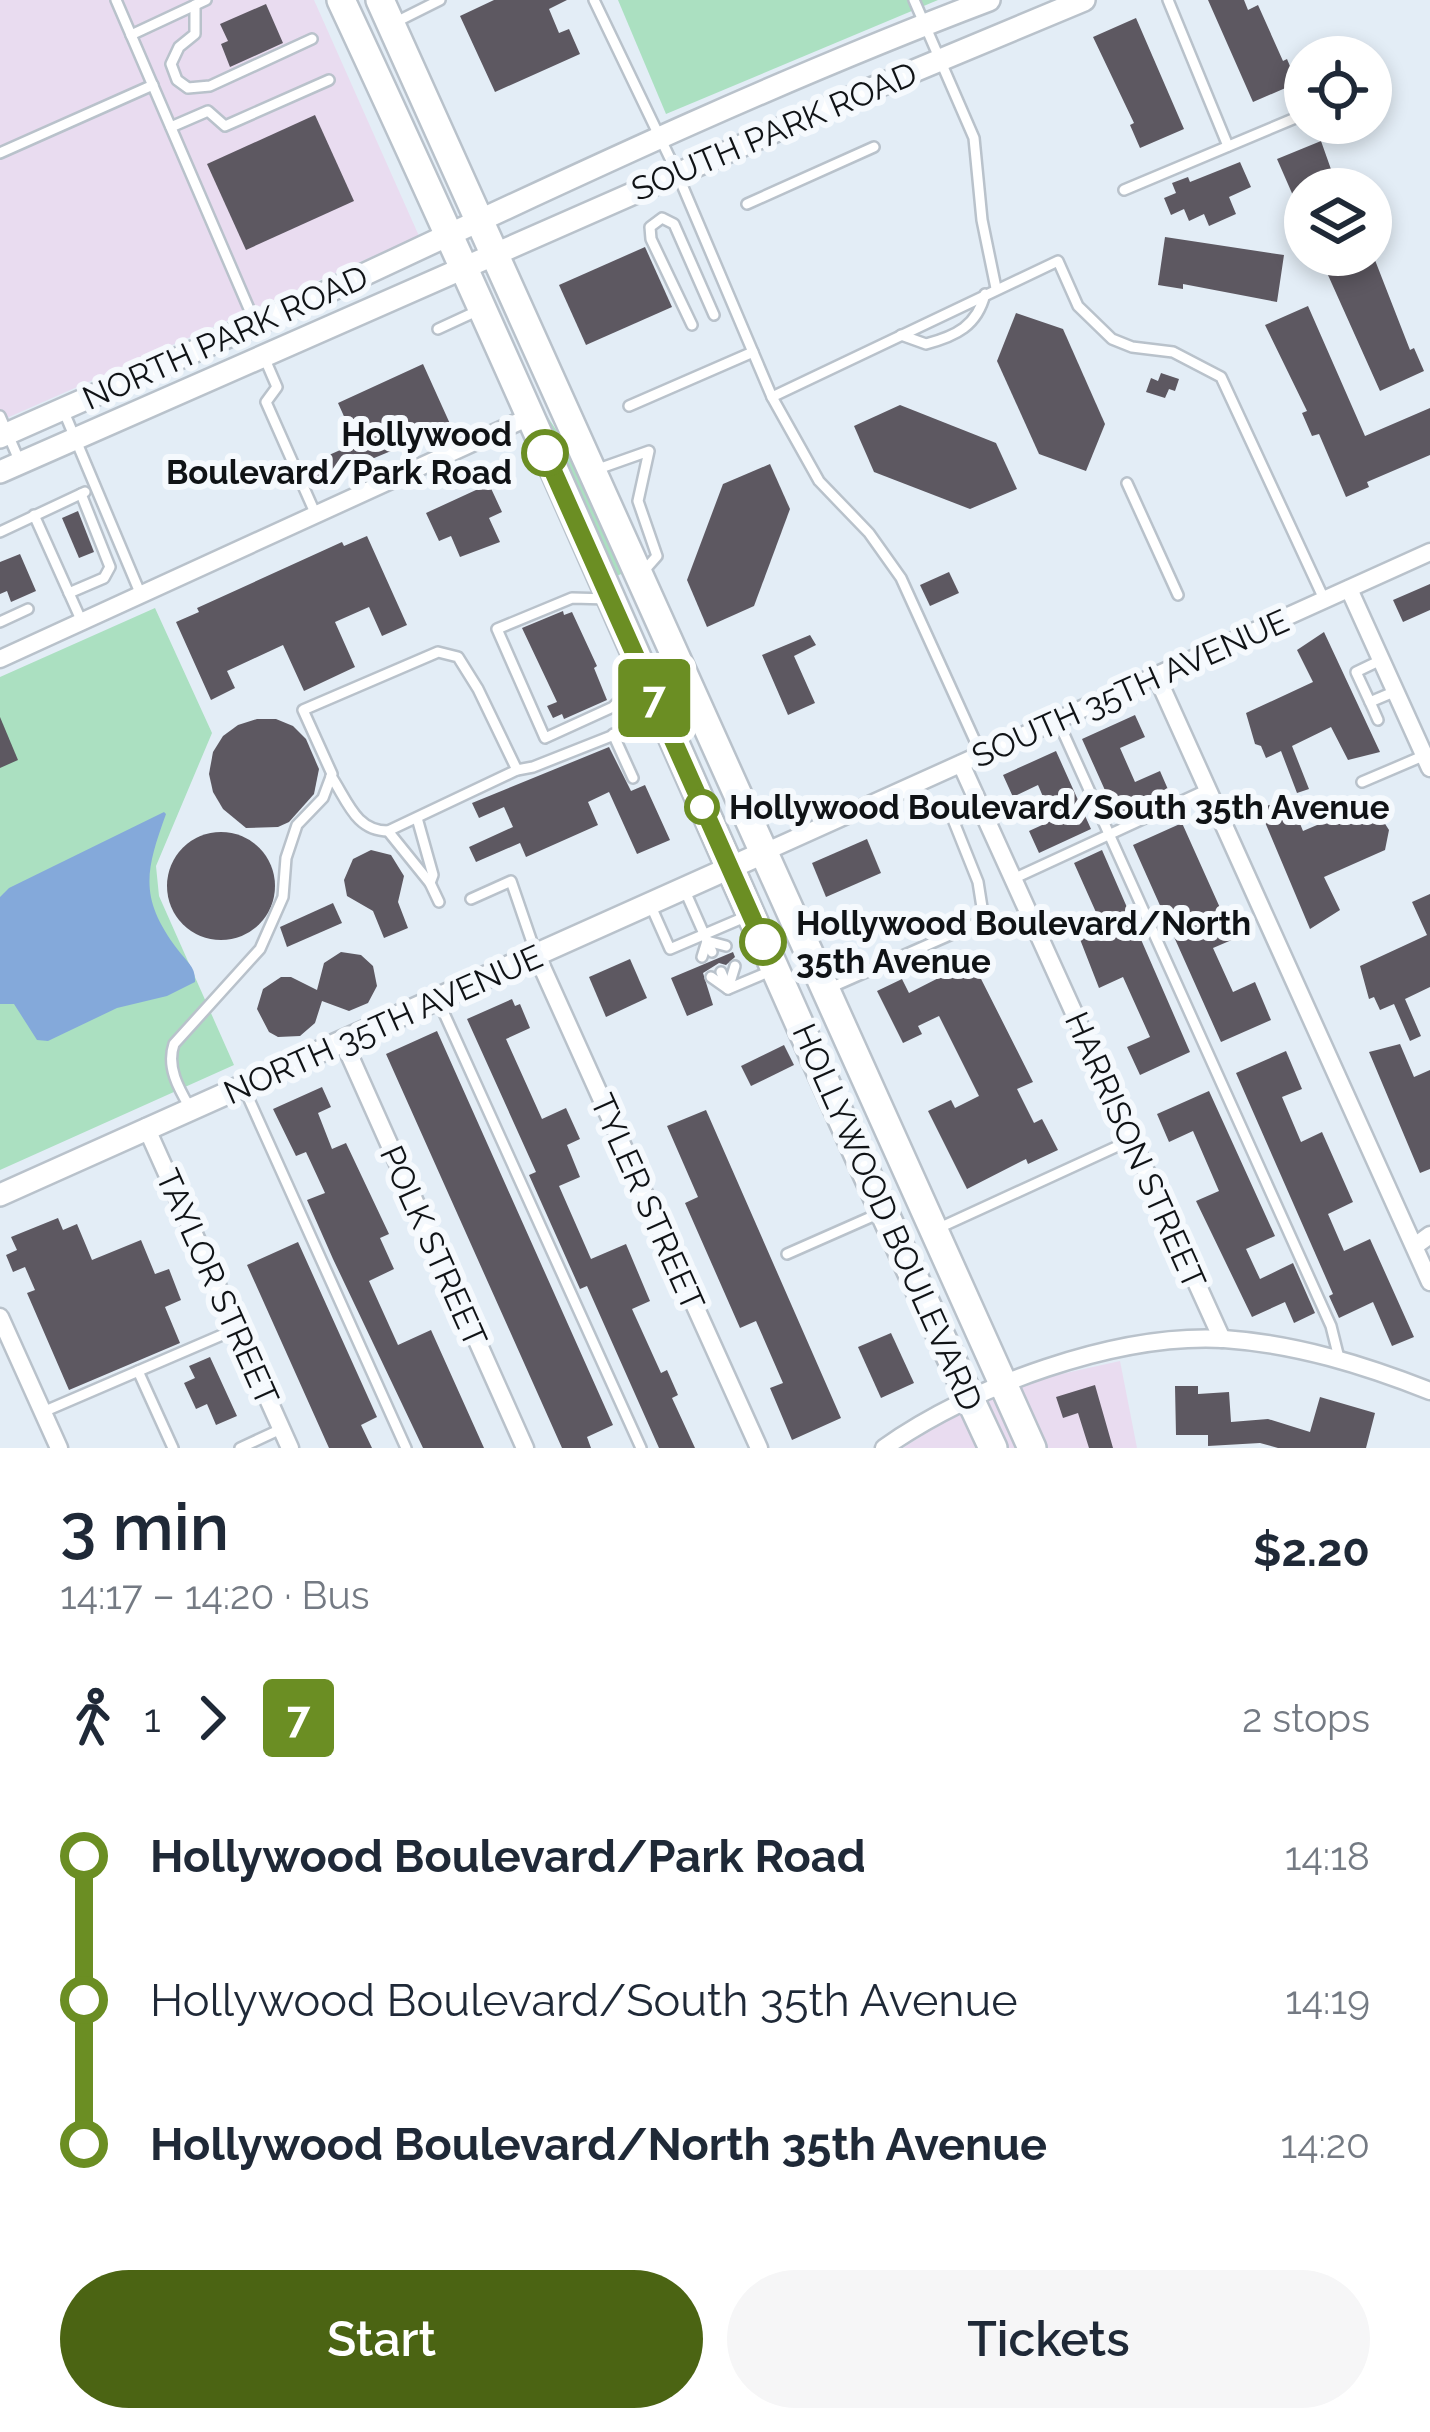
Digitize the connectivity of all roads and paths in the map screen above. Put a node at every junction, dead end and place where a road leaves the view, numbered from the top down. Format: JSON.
{"nodes":[{"id":1,"x":116,"y":0,"type":"edge"},
{"id":2,"x":341,"y":0,"type":"edge"},
{"id":3,"x":440,"y":0,"type":"edge"},
{"id":4,"x":594,"y":0,"type":"edge"},
{"id":5,"x":914,"y":0,"type":"edge"},
{"id":6,"x":989,"y":0,"type":"edge"},
{"id":7,"x":1084,"y":0,"type":"edge"},
{"id":8,"x":1168,"y":0,"type":"edge"},
{"id":9,"x":201,"y":3,"type":"edge"},
{"id":10,"x":386,"y":12,"type":"edge"},
{"id":11,"x":927,"y":24,"type":"junction"},
{"id":12,"x":131,"y":35,"type":"junction"},
{"id":13,"x":312,"y":39,"type":"dead end"},
{"id":14,"x":941,"y":59,"type":"junction"},
{"id":15,"x":795,"y":77,"type":"junction"},
{"id":16,"x":329,"y":80,"type":"dead end"},
{"id":17,"x":153,"y":85,"type":"junction"},
{"id":18,"x":812,"y":115,"type":"junction"},
{"id":19,"x":1284,"y":123,"type":"edge"},
{"id":20,"x":171,"y":127,"type":"junction"},
{"id":21,"x":657,"y":136,"type":"junction"},
{"id":22,"x":1228,"y":146,"type":"junction"},
{"id":23,"x":874,"y":147,"type":"dead end"},
{"id":24,"x":0,"y":153,"type":"edge"},
{"id":25,"x":676,"y":173,"type":"junction"},
{"id":26,"x":1124,"y":190,"type":"dead end"},
{"id":27,"x":747,"y":204,"type":"dead end"},
{"id":28,"x":481,"y":219,"type":"junction"},
{"id":29,"x":450,"y":235,"type":"junction"},
{"id":30,"x":495,"y":252,"type":"junction"},
{"id":31,"x":465,"y":267,"type":"junction"},
{"id":32,"x":996,"y":288,"type":"junction"},
{"id":33,"x":985,"y":294,"type":"junction"},
{"id":34,"x":483,"y":309,"type":"junction"},
{"id":35,"x":714,"y":315,"type":"dead end"},
{"id":36,"x":256,"y":325,"type":"junction"},
{"id":37,"x":692,"y":325,"type":"dead end"},
{"id":38,"x":438,"y":329,"type":"dead end"},
{"id":39,"x":901,"y":335,"type":"junction"},
{"id":40,"x":753,"y":352,"type":"junction"},
{"id":41,"x":264,"y":356,"type":"junction"},
{"id":42,"x":772,"y":397,"type":"junction"},
{"id":43,"x":629,"y":406,"type":"dead end"},
{"id":44,"x":64,"y":410,"type":"junction"},
{"id":45,"x":529,"y":416,"type":"junction"},
{"id":46,"x":2,"y":429,"type":"edge"},
{"id":47,"x":75,"y":437,"type":"junction"},
{"id":48,"x":10,"y":467,"type":"edge"},
{"id":49,"x":593,"y":470,"type":"junction"},
{"id":50,"x":1127,"y":483,"type":"dead end"},
{"id":51,"x":96,"y":488,"type":"junction"},
{"id":52,"x":80,"y":494,"type":"junction"},
{"id":53,"x":34,"y":515,"type":"junction"},
{"id":54,"x":316,"y":515,"type":"junction"},
{"id":55,"x":0,"y":532,"type":"edge"},
{"id":56,"x":1430,"y":552,"type":"edge"},
{"id":57,"x":640,"y":575,"type":"junction"},
{"id":58,"x":1349,"y":589,"type":"junction"},
{"id":59,"x":69,"y":593,"type":"junction"},
{"id":60,"x":141,"y":595,"type":"junction"},
{"id":61,"x":1178,"y":595,"type":"dead end"},
{"id":62,"x":610,"y":599,"type":"junction"},
{"id":63,"x":1324,"y":600,"type":"junction"},
{"id":64,"x":28,"y":609,"type":"dead end"},
{"id":65,"x":0,"y":622,"type":"edge"},
{"id":66,"x":82,"y":622,"type":"junction"},
{"id":67,"x":0,"y":659,"type":"edge"},
{"id":68,"x":1351,"y":660,"type":"dead end"},
{"id":69,"x":1382,"y":660,"type":"junction"},
{"id":70,"x":1356,"y":672,"type":"junction"},
{"id":71,"x":644,"y":676,"type":"junction"},
{"id":72,"x":1157,"y":677,"type":"junction"},
{"id":73,"x":1396,"y":691,"type":"junction"},
{"id":74,"x":1370,"y":702,"type":"junction"},
{"id":75,"x":662,"y":716,"type":"junction"},
{"id":76,"x":1378,"y":720,"type":"dead end"},
{"id":77,"x":1058,"y":721,"type":"junction"},
{"id":78,"x":613,"y":734,"type":"junction"},
{"id":79,"x":982,"y":755,"type":"junction"},
{"id":80,"x":1427,"y":762,"type":"edge"},
{"id":81,"x":961,"y":764,"type":"junction"},
{"id":82,"x":517,"y":770,"type":"junction"},
{"id":83,"x":331,"y":776,"type":"junction"},
{"id":84,"x":633,"y":778,"type":"dead end"},
{"id":85,"x":1362,"y":782,"type":"dead end"},
{"id":86,"x":1208,"y":789,"type":"junction"},
{"id":87,"x":417,"y":818,"type":"junction"},
{"id":88,"x":952,"y":818,"type":"dead end"},
{"id":89,"x":388,"y":832,"type":"junction"},
{"id":90,"x":1110,"y":835,"type":"junction"},
{"id":91,"x":765,"y":852,"type":"junction"},
{"id":92,"x":729,"y":868,"type":"junction"},
{"id":93,"x":1013,"y":879,"type":"junction"},
{"id":94,"x":430,"y":883,"type":"junction"},
{"id":95,"x":684,"y":888,"type":"junction"},
{"id":96,"x":471,"y":899,"type":"dead end"},
{"id":97,"x":440,"y":902,"type":"dead end"},
{"id":98,"x":650,"y":904,"type":"junction"},
{"id":99,"x":750,"y":914,"type":"junction"},
{"id":100,"x":706,"y":946,"type":"junction"},
{"id":101,"x":726,"y":946,"type":"dead end"},
{"id":102,"x":537,"y":956,"type":"junction"},
{"id":103,"x":735,"y":966,"type":"dead end"},
{"id":104,"x":775,"y":969,"type":"junction"},
{"id":105,"x":716,"y":975,"type":"dead end"},
{"id":106,"x":728,"y":989,"type":"junction"},
{"id":107,"x":826,"y":989,"type":"junction"},
{"id":108,"x":438,"y":1000,"type":"junction"},
{"id":109,"x":344,"y":1043,"type":"junction"},
{"id":110,"x":243,"y":1086,"type":"junction"},
{"id":111,"x":190,"y":1108,"type":"junction"},
{"id":112,"x":146,"y":1127,"type":"junction"},
{"id":113,"x":1131,"y":1140,"type":"junction"},
{"id":114,"x":0,"y":1195,"type":"edge"},
{"id":115,"x":885,"y":1211,"type":"junction"},
{"id":116,"x":934,"y":1230,"type":"junction"},
{"id":117,"x":1422,"y":1240,"type":"edge"},
{"id":118,"x":787,"y":1254,"type":"dead end"},
{"id":119,"x":1430,"y":1282,"type":"edge"},
{"id":120,"x":0,"y":1317,"type":"edge"},
{"id":121,"x":236,"y":1329,"type":"junction"},
{"id":122,"x":1222,"y":1339,"type":"junction"},
{"id":123,"x":1339,"y":1358,"type":"junction"},
{"id":124,"x":138,"y":1371,"type":"junction"},
{"id":125,"x":1004,"y":1384,"type":"junction"},
{"id":126,"x":1430,"y":1391,"type":"edge"},
{"id":127,"x":970,"y":1398,"type":"junction"},
{"id":128,"x":43,"y":1412,"type":"junction"},
{"id":129,"x":281,"y":1429,"type":"junction"},
{"id":130,"x":59,"y":1448,"type":"edge"},
{"id":131,"x":173,"y":1448,"type":"edge"},
{"id":132,"x":240,"y":1448,"type":"edge"},
{"id":133,"x":290,"y":1448,"type":"edge"},
{"id":134,"x":406,"y":1448,"type":"edge"},
{"id":135,"x":525,"y":1448,"type":"edge"},
{"id":136,"x":640,"y":1448,"type":"edge"},
{"id":137,"x":759,"y":1448,"type":"edge"},
{"id":138,"x":884,"y":1448,"type":"edge"},
{"id":139,"x":993,"y":1448,"type":"edge"},
{"id":140,"x":1032,"y":1448,"type":"edge"}],
"edges":[{"from":1,"to":12,"type":"lane"},
{"from":2,"to":29,"type":"highway","name":"HOLLYWOOD BOULEVARD"},
{"from":3,"to":10,"type":"lane"},
{"from":4,"to":21,"type":"lane"},
{"from":5,"to":11,"type":"lane"},
{"from":6,"to":11,"type":"street","name":"SOUTH PARK ROAD"},
{"from":7,"to":14,"type":"street","name":"SOUTH PARK ROAD"},
{"from":8,"to":22,"type":"lane"},
{"from":9,"to":12,"type":"lane"},
{"from":9,"to":13,"type":"lane"},
{"from":10,"to":28,"type":"highway","name":"HOLLYWOOD BOULEVARD"},
{"from":11,"to":14,"type":"lane"},
{"from":11,"to":15,"type":"street","name":"SOUTH PARK ROAD"},
{"from":12,"to":17,"type":"lane"},
{"from":14,"to":18,"type":"street","name":"SOUTH PARK ROAD"},
{"from":14,"to":32,"type":"lane"},
{"from":15,"to":18,"type":"street"},
{"from":15,"to":21,"type":"street","name":"SOUTH PARK ROAD"},
{"from":16,"to":20,"type":"lane"},
{"from":17,"to":20,"type":"lane"},
{"from":17,"to":24,"type":"lane"},
{"from":18,"to":25,"type":"street","name":"SOUTH PARK ROAD"},
{"from":19,"to":22,"type":"lane"},
{"from":20,"to":36,"type":"lane"},
{"from":21,"to":25,"type":"lane"},
{"from":21,"to":28,"type":"street","name":"SOUTH PARK ROAD"},
{"from":22,"to":26,"type":"lane"},
{"from":23,"to":27,"type":"lane"},
{"from":25,"to":30,"type":"street","name":"SOUTH PARK ROAD"},
{"from":25,"to":40,"type":"lane"},
{"from":28,"to":29,"type":"street","name":"SOUTH PARK ROAD"},
{"from":28,"to":30,"type":"highway","name":"HOLLYWOOD BOULEVARD"},
{"from":29,"to":31,"type":"highway","name":"HOLLYWOOD BOULEVARD"},
{"from":29,"to":36,"type":"street","name":"NORTH PARK ROAD"},
{"from":30,"to":31,"type":"street","name":"SOUTH PARK ROAD"},
{"from":30,"to":49,"type":"highway","name":"HOLLYWOOD BOULEVARD"},
{"from":31,"to":34,"type":"highway","name":"HOLLYWOOD BOULEVARD"},
{"from":31,"to":41,"type":"street","name":"NORTH PARK ROAD"},
{"from":32,"to":33,"type":"lane"},
{"from":32,"to":63,"type":"lane"},
{"from":33,"to":39,"type":"lane"},
{"from":33,"to":39,"type":"lane"},
{"from":34,"to":38,"type":"lane"},
{"from":34,"to":45,"type":"highway","name":"HOLLYWOOD BOULEVARD"},
{"from":35,"to":37,"type":"lane"},
{"from":36,"to":44,"type":"street","name":"NORTH PARK ROAD"},
{"from":39,"to":42,"type":"lane"},
{"from":40,"to":42,"type":"lane"},
{"from":40,"to":43,"type":"lane"},
{"from":41,"to":47,"type":"street","name":"NORTH PARK ROAD"},
{"from":41,"to":54,"type":"lane"},
{"from":42,"to":79,"type":"lane"},
{"from":44,"to":46,"type":"street","name":"NORTH PARK ROAD"},
{"from":44,"to":47,"type":"lane"},
{"from":45,"to":54,"type":"street"},
{"from":45,"to":62,"type":"highway","name":"HOLLYWOOD BOULEVARD"},
{"from":46,"to":48,"type":"lane"},
{"from":47,"to":48,"type":"street","name":"NORTH PARK ROAD"},
{"from":47,"to":51,"type":"lane"},
{"from":49,"to":57,"type":"highway","name":"HOLLYWOOD BOULEVARD"},
{"from":49,"to":57,"type":"lane"},
{"from":50,"to":61,"type":"lane"},
{"from":51,"to":52,"type":"lane"},
{"from":51,"to":60,"type":"lane"},
{"from":52,"to":53,"type":"lane"},
{"from":52,"to":59,"type":"lane"},
{"from":53,"to":55,"type":"lane"},
{"from":53,"to":59,"type":"lane"},
{"from":54,"to":60,"type":"street"},
{"from":56,"to":58,"type":"street","name":"SOUTH 35TH AVENUE"},
{"from":57,"to":91,"type":"highway","name":"HOLLYWOOD BOULEVARD"},
{"from":58,"to":63,"type":"street","name":"SOUTH 35TH AVENUE"},
{"from":58,"to":69,"type":"street"},
{"from":59,"to":66,"type":"lane"},
{"from":60,"to":66,"type":"street"},
{"from":62,"to":71,"type":"highway","name":"HOLLYWOOD BOULEVARD"},
{"from":62,"to":71,"type":"lane"},
{"from":63,"to":72,"type":"street","name":"SOUTH 35TH AVENUE"},
{"from":64,"to":65,"type":"lane"},
{"from":66,"to":67,"type":"street"},
{"from":68,"to":70,"type":"lane"},
{"from":69,"to":70,"type":"lane"},
{"from":69,"to":73,"type":"street"},
{"from":70,"to":74,"type":"lane"},
{"from":71,"to":75,"type":"highway","name":"HOLLYWOOD BOULEVARD"},
{"from":72,"to":77,"type":"street","name":"SOUTH 35TH AVENUE"},
{"from":72,"to":86,"type":"street"},
{"from":73,"to":74,"type":"lane"},
{"from":73,"to":80,"type":"street"},
{"from":74,"to":76,"type":"lane"},
{"from":75,"to":78,"type":"lane"},
{"from":75,"to":92,"type":"highway","name":"HOLLYWOOD BOULEVARD"},
{"from":77,"to":79,"type":"street","name":"SOUTH 35TH AVENUE"},
{"from":77,"to":90,"type":"lane"},
{"from":78,"to":82,"type":"lane"},
{"from":78,"to":84,"type":"lane"},
{"from":79,"to":81,"type":"street","name":"SOUTH 35TH AVENUE"},
{"from":80,"to":85,"type":"lane"},
{"from":81,"to":91,"type":"street","name":"SOUTH 35TH AVENUE"},
{"from":81,"to":93,"type":"street","name":"HARRISON STREET"},
{"from":82,"to":83,"type":"lane"},
{"from":82,"to":87,"type":"lane"},
{"from":83,"to":89,"type":"lane"},
{"from":83,"to":111,"type":"lane"},
{"from":86,"to":90,"type":"lane"},
{"from":86,"to":117,"type":"street"},
{"from":87,"to":89,"type":"lane"},
{"from":87,"to":94,"type":"lane"},
{"from":88,"to":107,"type":"lane"},
{"from":89,"to":94,"type":"lane"},
{"from":90,"to":93,"type":"lane"},
{"from":90,"to":123,"type":"lane"},
{"from":91,"to":92,"type":"street","name":"NORTH 35TH AVENUE"},
{"from":91,"to":107,"type":"highway","name":"HOLLYWOOD BOULEVARD"},
{"from":92,"to":95,"type":"street","name":"NORTH 35TH AVENUE"},
{"from":92,"to":99,"type":"highway","name":"HOLLYWOOD BOULEVARD"},
{"from":93,"to":113,"type":"street","name":"HARRISON STREET"},
{"from":94,"to":97,"type":"lane"},
{"from":95,"to":98,"type":"street","name":"NORTH 35TH AVENUE"},
{"from":95,"to":100,"type":"lane"},
{"from":96,"to":102,"type":"lane"},
{"from":98,"to":100,"type":"lane"},
{"from":98,"to":102,"type":"street","name":"NORTH 35TH AVENUE"},
{"from":99,"to":100,"type":"lane"},
{"from":99,"to":104,"type":"highway","name":"HOLLYWOOD BOULEVARD"},
{"from":100,"to":101,"type":"lane"},
{"from":102,"to":108,"type":"street","name":"NORTH 35TH AVENUE"},
{"from":102,"to":137,"type":"street","name":"TYLER STREET"},
{"from":103,"to":106,"type":"lane"},
{"from":104,"to":106,"type":"lane"},
{"from":104,"to":115,"type":"highway","name":"HOLLYWOOD BOULEVARD"},
{"from":105,"to":106,"type":"lane"},
{"from":107,"to":116,"type":"highway","name":"HOLLYWOOD BOULEVARD"},
{"from":108,"to":109,"type":"street","name":"NORTH 35TH AVENUE"},
{"from":108,"to":136,"type":"lane"},
{"from":109,"to":110,"type":"street","name":"NORTH 35TH AVENUE"},
{"from":109,"to":135,"type":"street","name":"POLK STREET"},
{"from":110,"to":111,"type":"street","name":"NORTH 35TH AVENUE"},
{"from":110,"to":134,"type":"lane"},
{"from":111,"to":112,"type":"street","name":"NORTH 35TH AVENUE"},
{"from":112,"to":114,"type":"street","name":"NORTH 35TH AVENUE"},
{"from":112,"to":121,"type":"street","name":"TAYLOR STREET"},
{"from":113,"to":116,"type":"lane"},
{"from":113,"to":122,"type":"street","name":"HARRISON STREET"},
{"from":115,"to":118,"type":"lane"},
{"from":115,"to":127,"type":"highway","name":"HOLLYWOOD BOULEVARD"},
{"from":116,"to":125,"type":"highway","name":"HOLLYWOOD BOULEVARD"},
{"from":117,"to":119,"type":"street"},
{"from":120,"to":128,"type":"street"},
{"from":121,"to":124,"type":"lane"},
{"from":121,"to":129,"type":"street","name":"TAYLOR STREET"},
{"from":122,"to":123,"type":"street"},
{"from":122,"to":125,"type":"street"},
{"from":123,"to":126,"type":"street"},
{"from":124,"to":128,"type":"lane"},
{"from":124,"to":131,"type":"lane"},
{"from":125,"to":127,"type":"street"},
{"from":125,"to":140,"type":"highway","name":"HOLLYWOOD BOULEVARD"},
{"from":127,"to":138,"type":"street"},
{"from":127,"to":139,"type":"highway","name":"HOLLYWOOD BOULEVARD"},
{"from":128,"to":130,"type":"street"},
{"from":129,"to":132,"type":"lane"},
{"from":129,"to":133,"type":"street","name":"TAYLOR STREET"}]}
